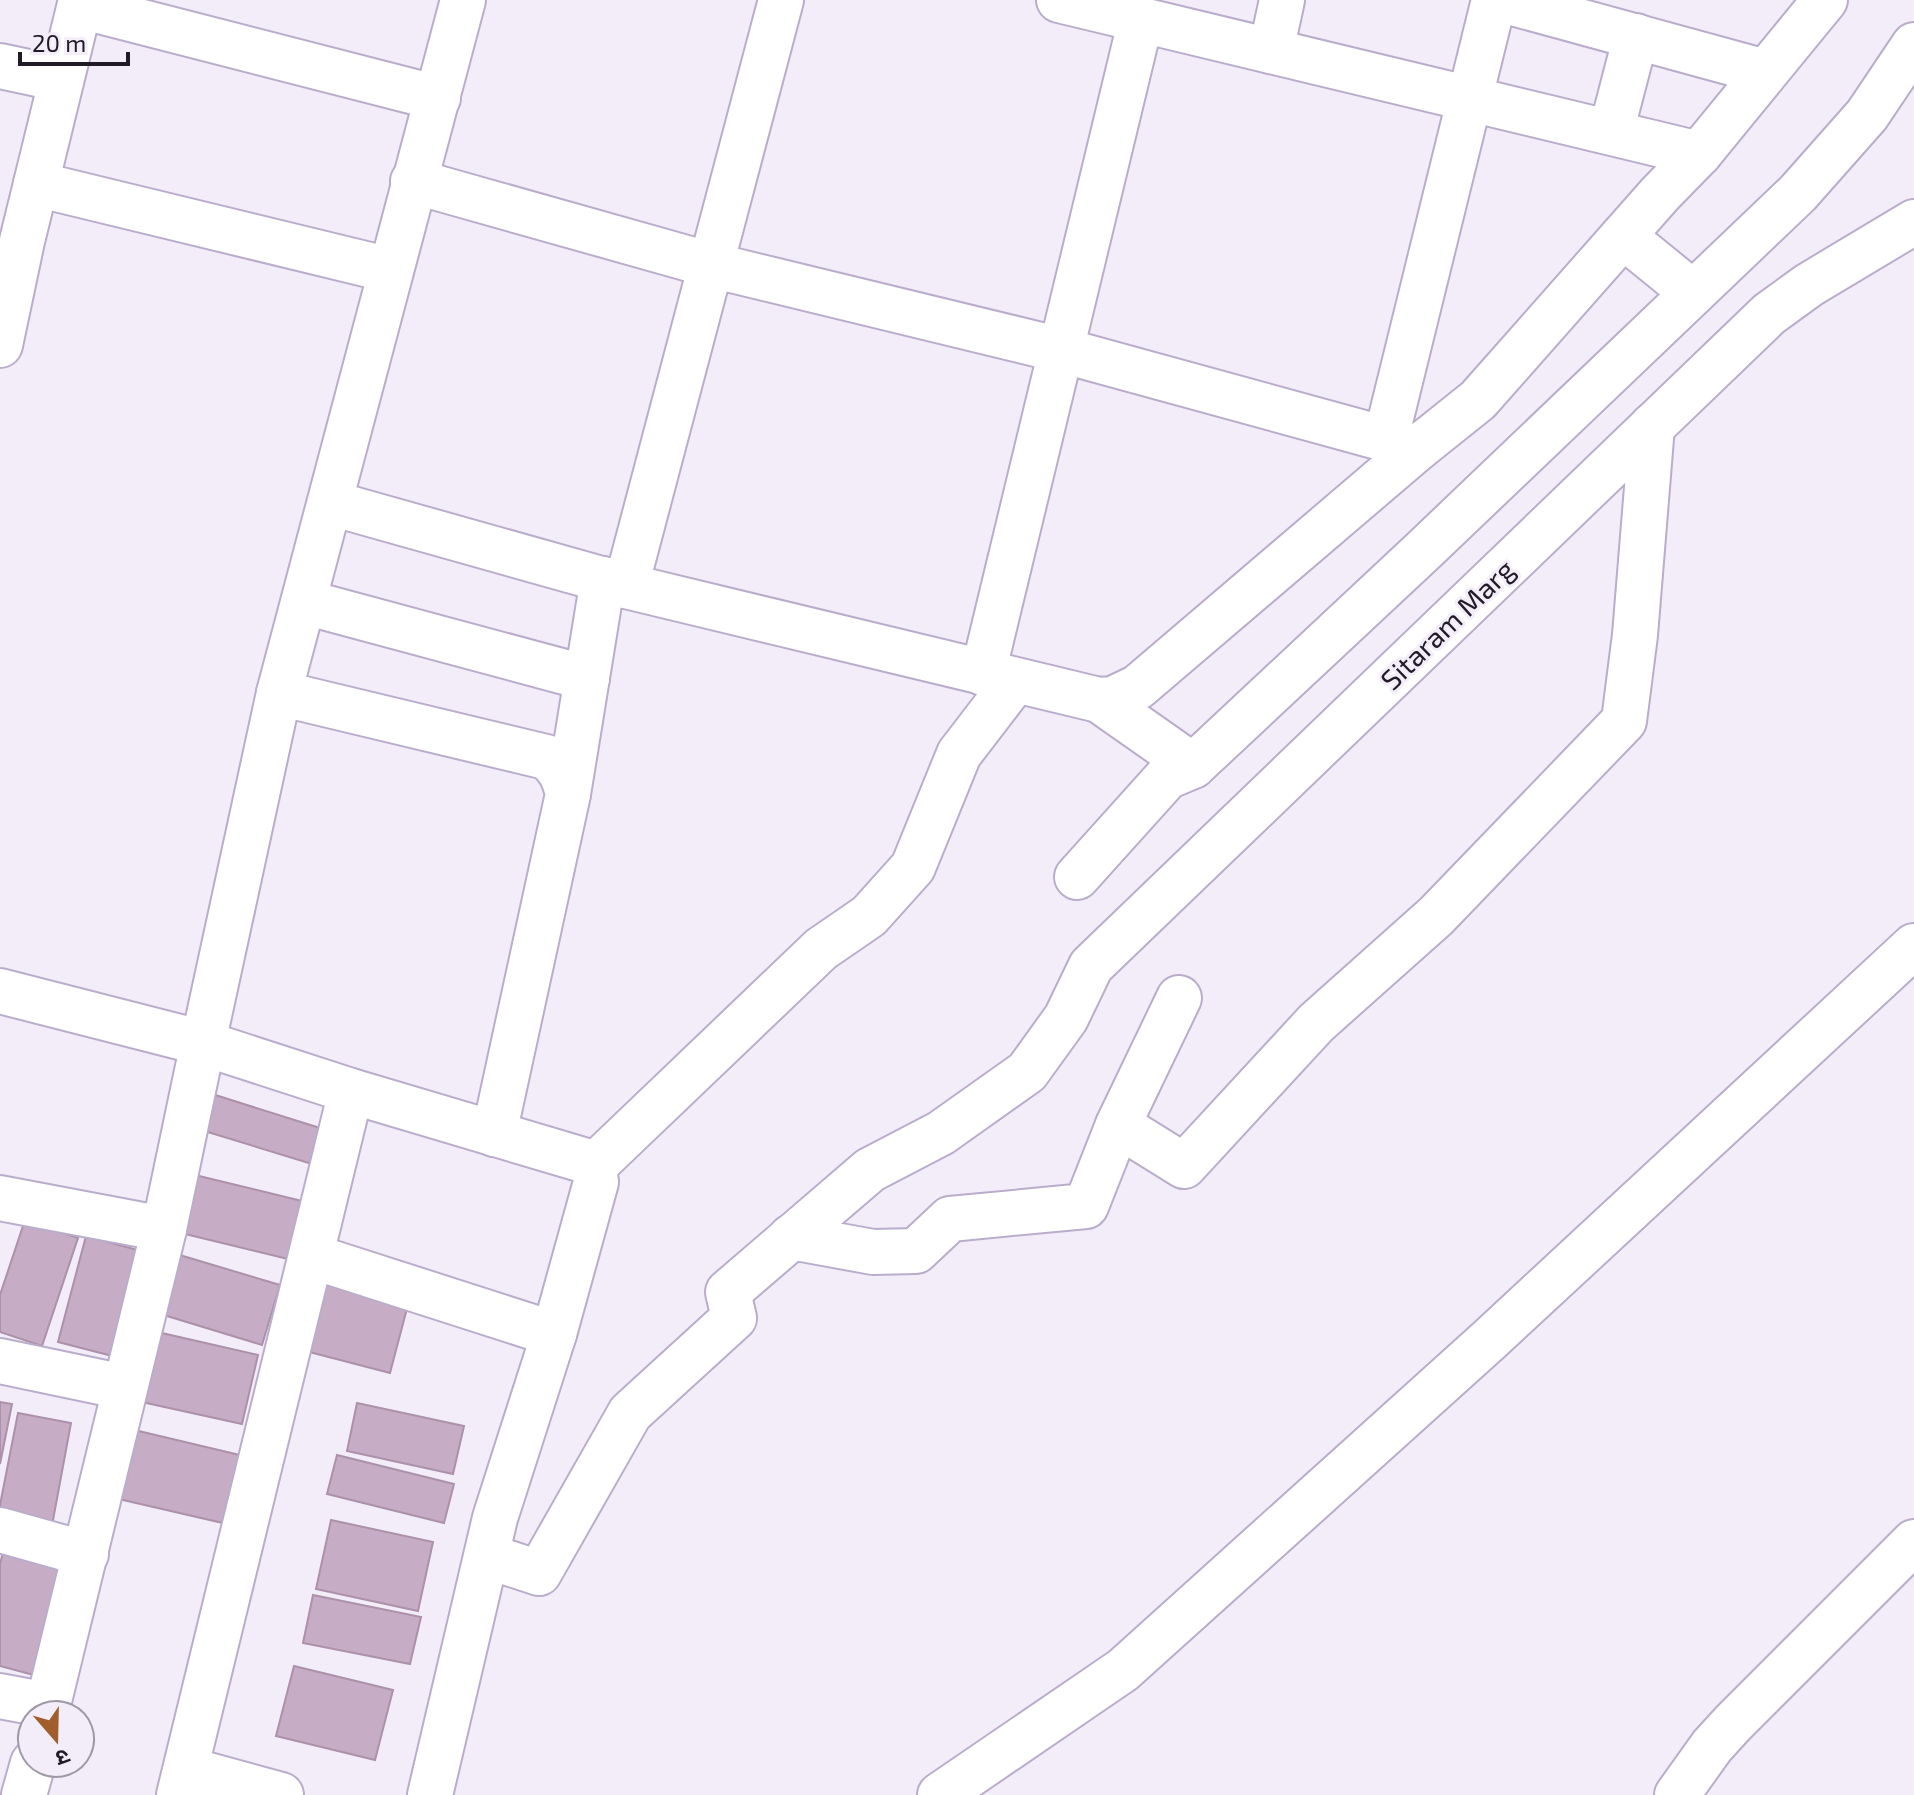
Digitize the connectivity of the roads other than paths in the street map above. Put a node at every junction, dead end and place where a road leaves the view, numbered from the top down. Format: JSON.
{"nodes":[{"id":1,"x":463,"y":0,"type":"edge"},
{"id":2,"x":781,"y":0,"type":"edge"},
{"id":3,"x":1059,"y":0,"type":"edge"},
{"id":4,"x":1282,"y":0,"type":"edge"},
{"id":5,"x":1494,"y":0,"type":"edge"},
{"id":6,"x":1502,"y":0,"type":"edge"},
{"id":7,"x":1825,"y":0,"type":"edge"},
{"id":8,"x":80,"y":3,"type":"edge"},
{"id":9,"x":1170,"y":16,"type":"edge"},
{"id":10,"x":1636,"y":36,"type":"junction"},
{"id":11,"x":1914,"y":45,"type":"edge"},
{"id":12,"x":1271,"y":51,"type":"junction"},
{"id":13,"x":0,"y":66,"type":"edge"},
{"id":14,"x":1765,"y":72,"type":"junction"},
{"id":15,"x":61,"y":79,"type":"junction"},
{"id":16,"x":438,"y":98,"type":"junction"},
{"id":17,"x":1468,"y":98,"type":"junction"},
{"id":18,"x":1611,"y":132,"type":"junction"},
{"id":19,"x":1699,"y":154,"type":"junction"},
{"id":20,"x":413,"y":181,"type":"junction"},
{"id":21,"x":36,"y":184,"type":"junction"},
{"id":22,"x":1914,"y":222,"type":"edge"},
{"id":23,"x":1623,"y":236,"type":"junction"},
{"id":24,"x":711,"y":265,"type":"junction"},
{"id":25,"x":390,"y":270,"type":"junction"},
{"id":26,"x":1693,"y":293,"type":"junction"},
{"id":27,"x":0,"y":345,"type":"edge"},
{"id":28,"x":1061,"y":350,"type":"junction"},
{"id":29,"x":1652,"y":426,"type":"junction"},
{"id":30,"x":1402,"y":443,"type":"junction"},
{"id":31,"x":331,"y":503,"type":"junction"},
{"id":32,"x":614,"y":583,"type":"junction"},
{"id":33,"x":305,"y":602,"type":"junction"},
{"id":34,"x":999,"y":677,"type":"junction"},
{"id":35,"x":587,"y":678,"type":"junction"},
{"id":36,"x":279,"y":693,"type":"junction"},
{"id":37,"x":1099,"y":700,"type":"junction"},
{"id":38,"x":1193,"y":766,"type":"junction"},
{"id":39,"x":568,"y":794,"type":"junction"},
{"id":40,"x":1077,"y":877,"type":"dead end"},
{"id":41,"x":1914,"y":946,"type":"edge"},
{"id":42,"x":0,"y":991,"type":"edge"},
{"id":43,"x":1179,"y":998,"type":"dead end"},
{"id":44,"x":203,"y":1043,"type":"junction"},
{"id":45,"x":351,"y":1091,"type":"junction"},
{"id":46,"x":1118,"y":1125,"type":"junction"},
{"id":47,"x":494,"y":1134,"type":"junction"},
{"id":48,"x":593,"y":1167,"type":"junction"},
{"id":49,"x":0,"y":1198,"type":"edge"},
{"id":50,"x":164,"y":1229,"type":"junction"},
{"id":51,"x":791,"y":1237,"type":"junction"},
{"id":52,"x":311,"y":1256,"type":"junction"},
{"id":53,"x":554,"y":1334,"type":"junction"},
{"id":54,"x":0,"y":1361,"type":"edge"},
{"id":55,"x":124,"y":1387,"type":"junction"},
{"id":56,"x":0,"y":1530,"type":"edge"},
{"id":57,"x":1914,"y":1542,"type":"edge"},
{"id":58,"x":86,"y":1554,"type":"junction"},
{"id":59,"x":487,"y":1556,"type":"junction"},
{"id":60,"x":50,"y":1699,"type":"edge"},
{"id":61,"x":183,"y":1782,"type":"edge"},
{"id":62,"x":436,"y":1792,"type":"edge"},
{"id":63,"x":281,"y":1795,"type":"edge"},
{"id":64,"x":940,"y":1795,"type":"edge"},
{"id":65,"x":1677,"y":1795,"type":"edge"}],
"edges":[{"from":1,"to":16,"type":"street"},
{"from":2,"to":24,"type":"street"},
{"from":3,"to":9,"type":"street"},
{"from":4,"to":12,"type":"street"},
{"from":5,"to":17,"type":"street"},
{"from":6,"to":10,"type":"street"},
{"from":7,"to":14,"type":"street"},
{"from":8,"to":15,"type":"street"},
{"from":8,"to":16,"type":"street"},
{"from":9,"to":12,"type":"street"},
{"from":9,"to":28,"type":"street"},
{"from":10,"to":14,"type":"street"},
{"from":10,"to":18,"type":"street"},
{"from":11,"to":26,"type":"street"},
{"from":12,"to":17,"type":"street"},
{"from":13,"to":15,"type":"street"},
{"from":14,"to":19,"type":"street"},
{"from":15,"to":21,"type":"street"},
{"from":16,"to":20,"type":"street"},
{"from":17,"to":18,"type":"street"},
{"from":17,"to":30,"type":"street"},
{"from":18,"to":19,"type":"street"},
{"from":19,"to":23,"type":"street"},
{"from":20,"to":24,"type":"street"},
{"from":20,"to":25,"type":"street"},
{"from":21,"to":25,"type":"street"},
{"from":21,"to":27,"type":"street"},
{"from":22,"to":29,"type":"street","name":"Sitaram Marg"},
{"from":23,"to":26,"type":"street"},
{"from":23,"to":30,"type":"street"},
{"from":24,"to":28,"type":"street"},
{"from":24,"to":32,"type":"street"},
{"from":25,"to":31,"type":"street"},
{"from":26,"to":38,"type":"street"},
{"from":28,"to":30,"type":"street"},
{"from":28,"to":34,"type":"street"},
{"from":29,"to":46,"type":"street"},
{"from":29,"to":51,"type":"street","name":"Sitaram Marg"},
{"from":30,"to":37,"type":"street"},
{"from":31,"to":32,"type":"street"},
{"from":31,"to":33,"type":"street"},
{"from":32,"to":34,"type":"street"},
{"from":32,"to":35,"type":"street"},
{"from":33,"to":35,"type":"street"},
{"from":33,"to":36,"type":"street"},
{"from":34,"to":37,"type":"street"},
{"from":34,"to":48,"type":"street"},
{"from":35,"to":39,"type":"street"},
{"from":36,"to":39,"type":"street"},
{"from":36,"to":44,"type":"street"},
{"from":37,"to":38,"type":"street"},
{"from":38,"to":40,"type":"street"},
{"from":39,"to":47,"type":"street"},
{"from":41,"to":64,"type":"street"},
{"from":42,"to":44,"type":"street"},
{"from":43,"to":46,"type":"street"},
{"from":44,"to":45,"type":"street"},
{"from":44,"to":50,"type":"street"},
{"from":45,"to":47,"type":"street"},
{"from":45,"to":52,"type":"street"},
{"from":46,"to":51,"type":"street"},
{"from":47,"to":48,"type":"street"},
{"from":48,"to":53,"type":"street"},
{"from":49,"to":50,"type":"street"},
{"from":50,"to":55,"type":"street"},
{"from":51,"to":59,"type":"street","name":"Sitaram Marg"},
{"from":52,"to":53,"type":"street"},
{"from":52,"to":61,"type":"street"},
{"from":53,"to":59,"type":"street"},
{"from":54,"to":55,"type":"street"},
{"from":55,"to":58,"type":"street"},
{"from":56,"to":58,"type":"street"},
{"from":57,"to":65,"type":"street"},
{"from":58,"to":60,"type":"street"},
{"from":59,"to":62,"type":"street"},
{"from":61,"to":63,"type":"street"}]}
